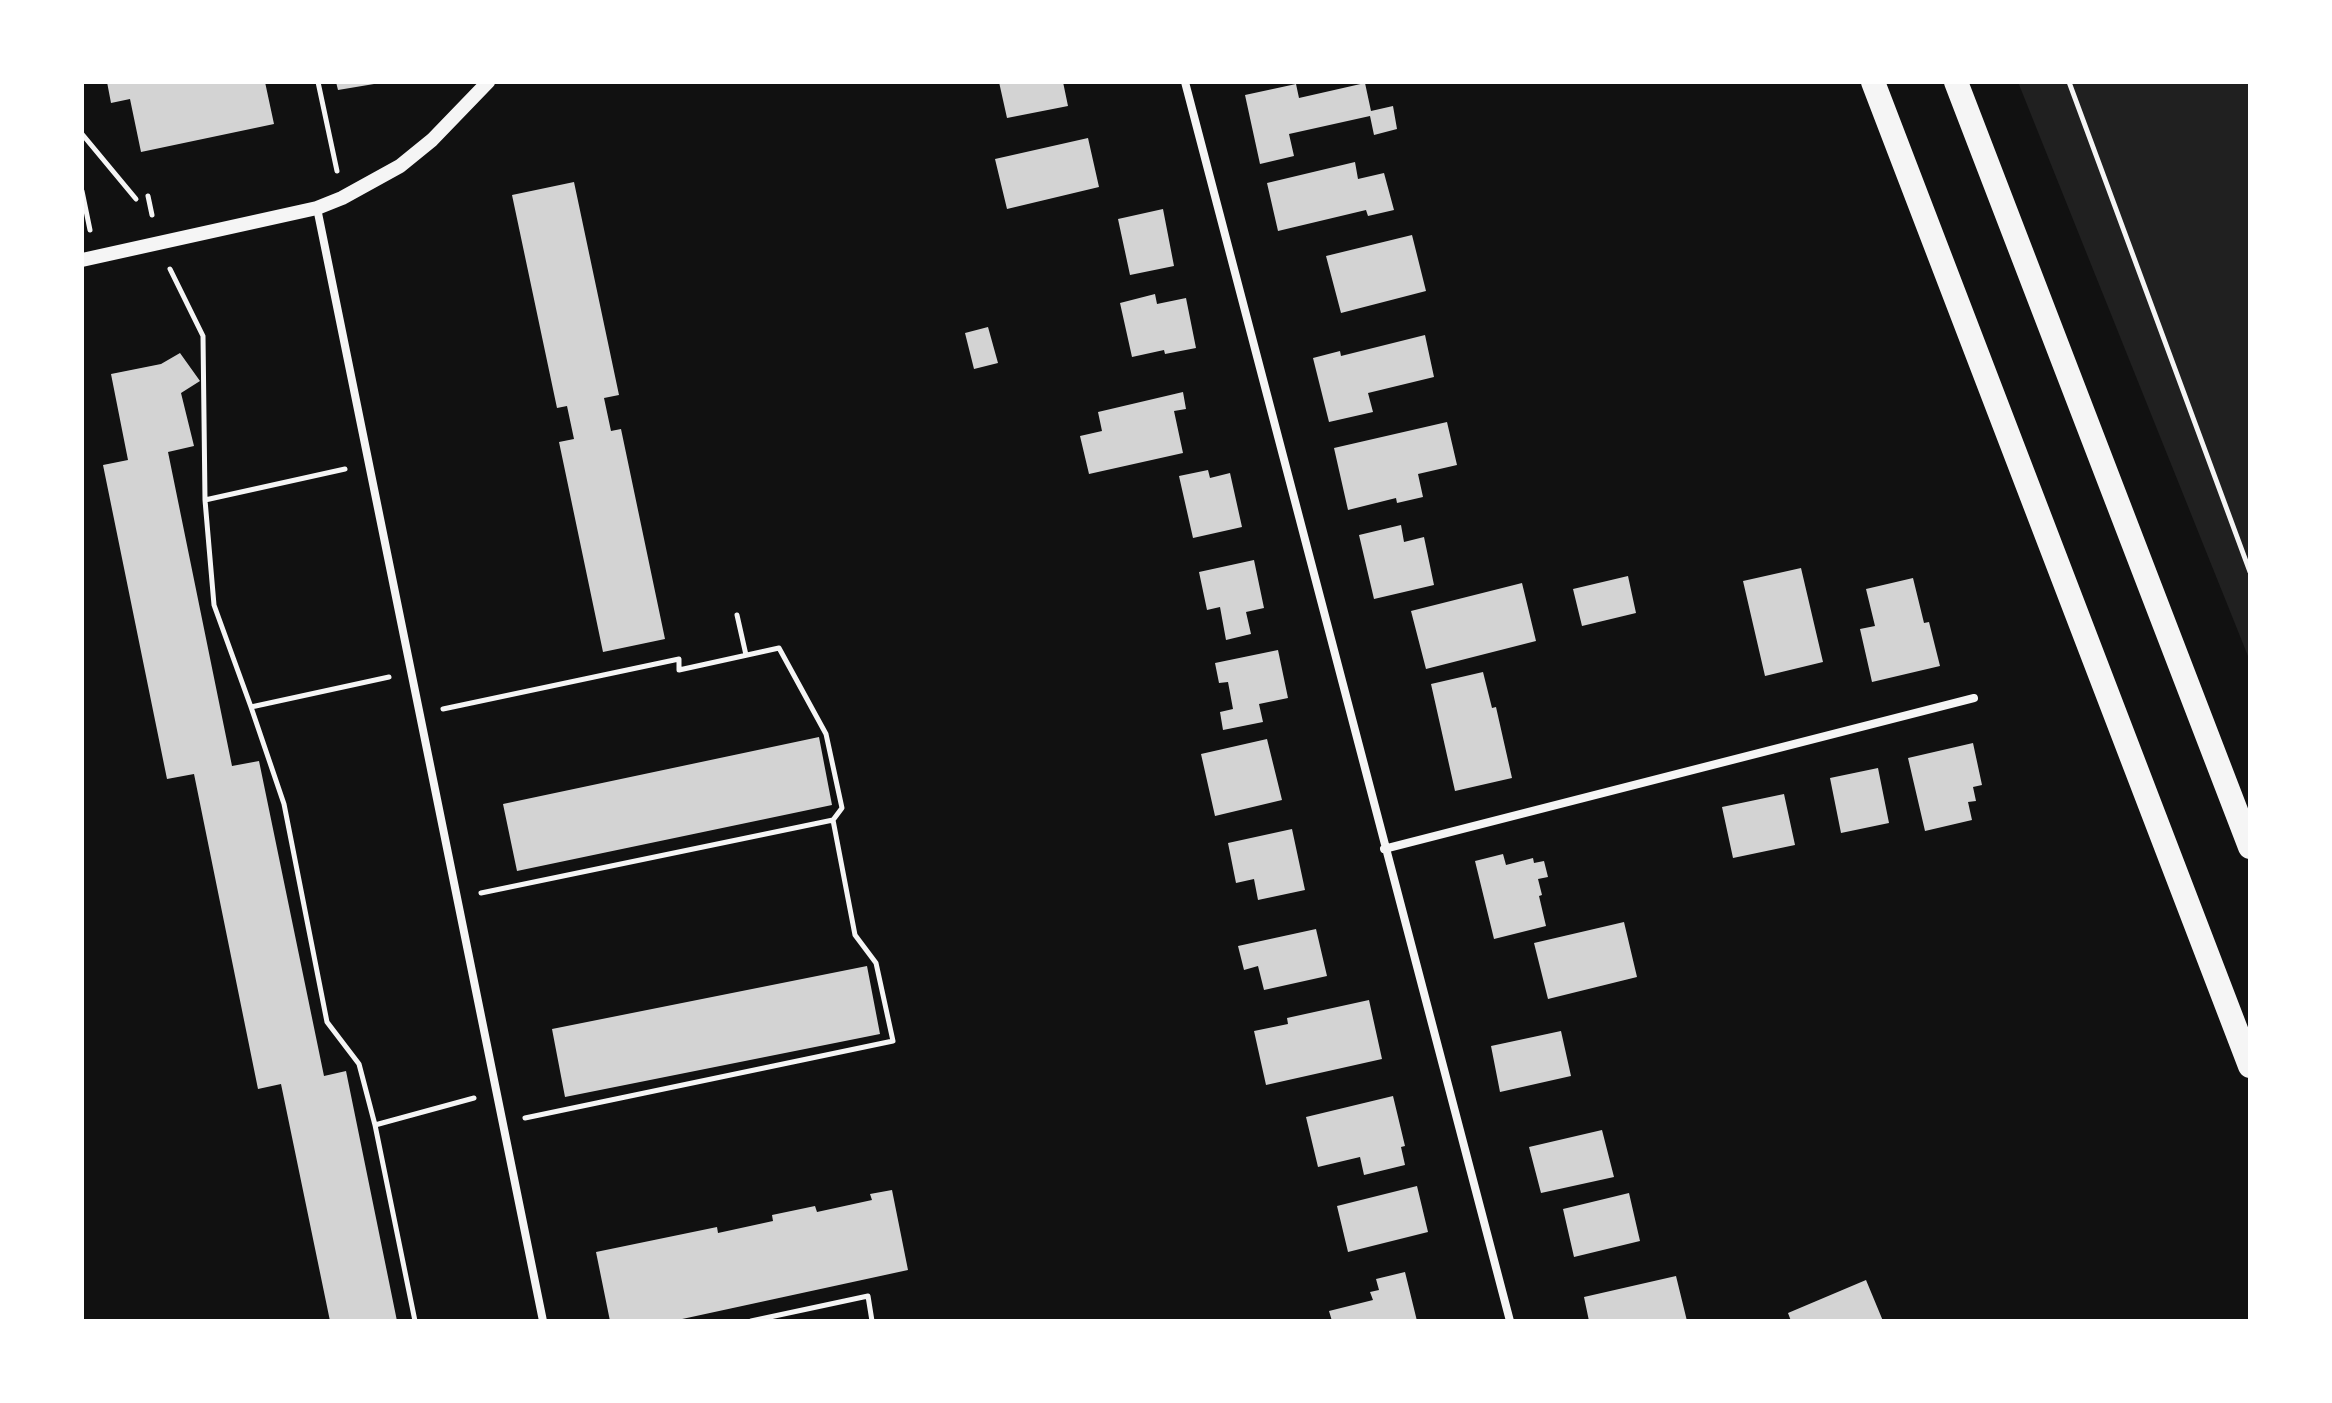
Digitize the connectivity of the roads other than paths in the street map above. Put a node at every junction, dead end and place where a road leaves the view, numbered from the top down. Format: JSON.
{"nodes":[{"id":1,"x":488,"y":82,"type":"edge"},
{"id":2,"x":1185,"y":82,"type":"edge"},
{"id":3,"x":1873,"y":82,"type":"edge"},
{"id":4,"x":1956,"y":82,"type":"edge"},
{"id":5,"x":317,"y":208,"type":"junction"},
{"id":6,"x":89,"y":259,"type":"edge"},
{"id":7,"x":1974,"y":698,"type":"dead end"},
{"id":8,"x":2250,"y":847,"type":"edge"},
{"id":9,"x":1384,"y":849,"type":"junction"},
{"id":10,"x":2250,"y":1066,"type":"edge"},
{"id":11,"x":543,"y":1321,"type":"edge"},
{"id":12,"x":1510,"y":1321,"type":"edge"}],
"edges":[{"from":1,"to":5,"type":"street"},
{"from":2,"to":9,"type":"street"},
{"from":3,"to":10,"type":"highway"},
{"from":4,"to":8,"type":"highway"},
{"from":5,"to":6,"type":"street"},
{"from":5,"to":11,"type":"street"},
{"from":7,"to":9,"type":"street"},
{"from":9,"to":12,"type":"street"}]}
